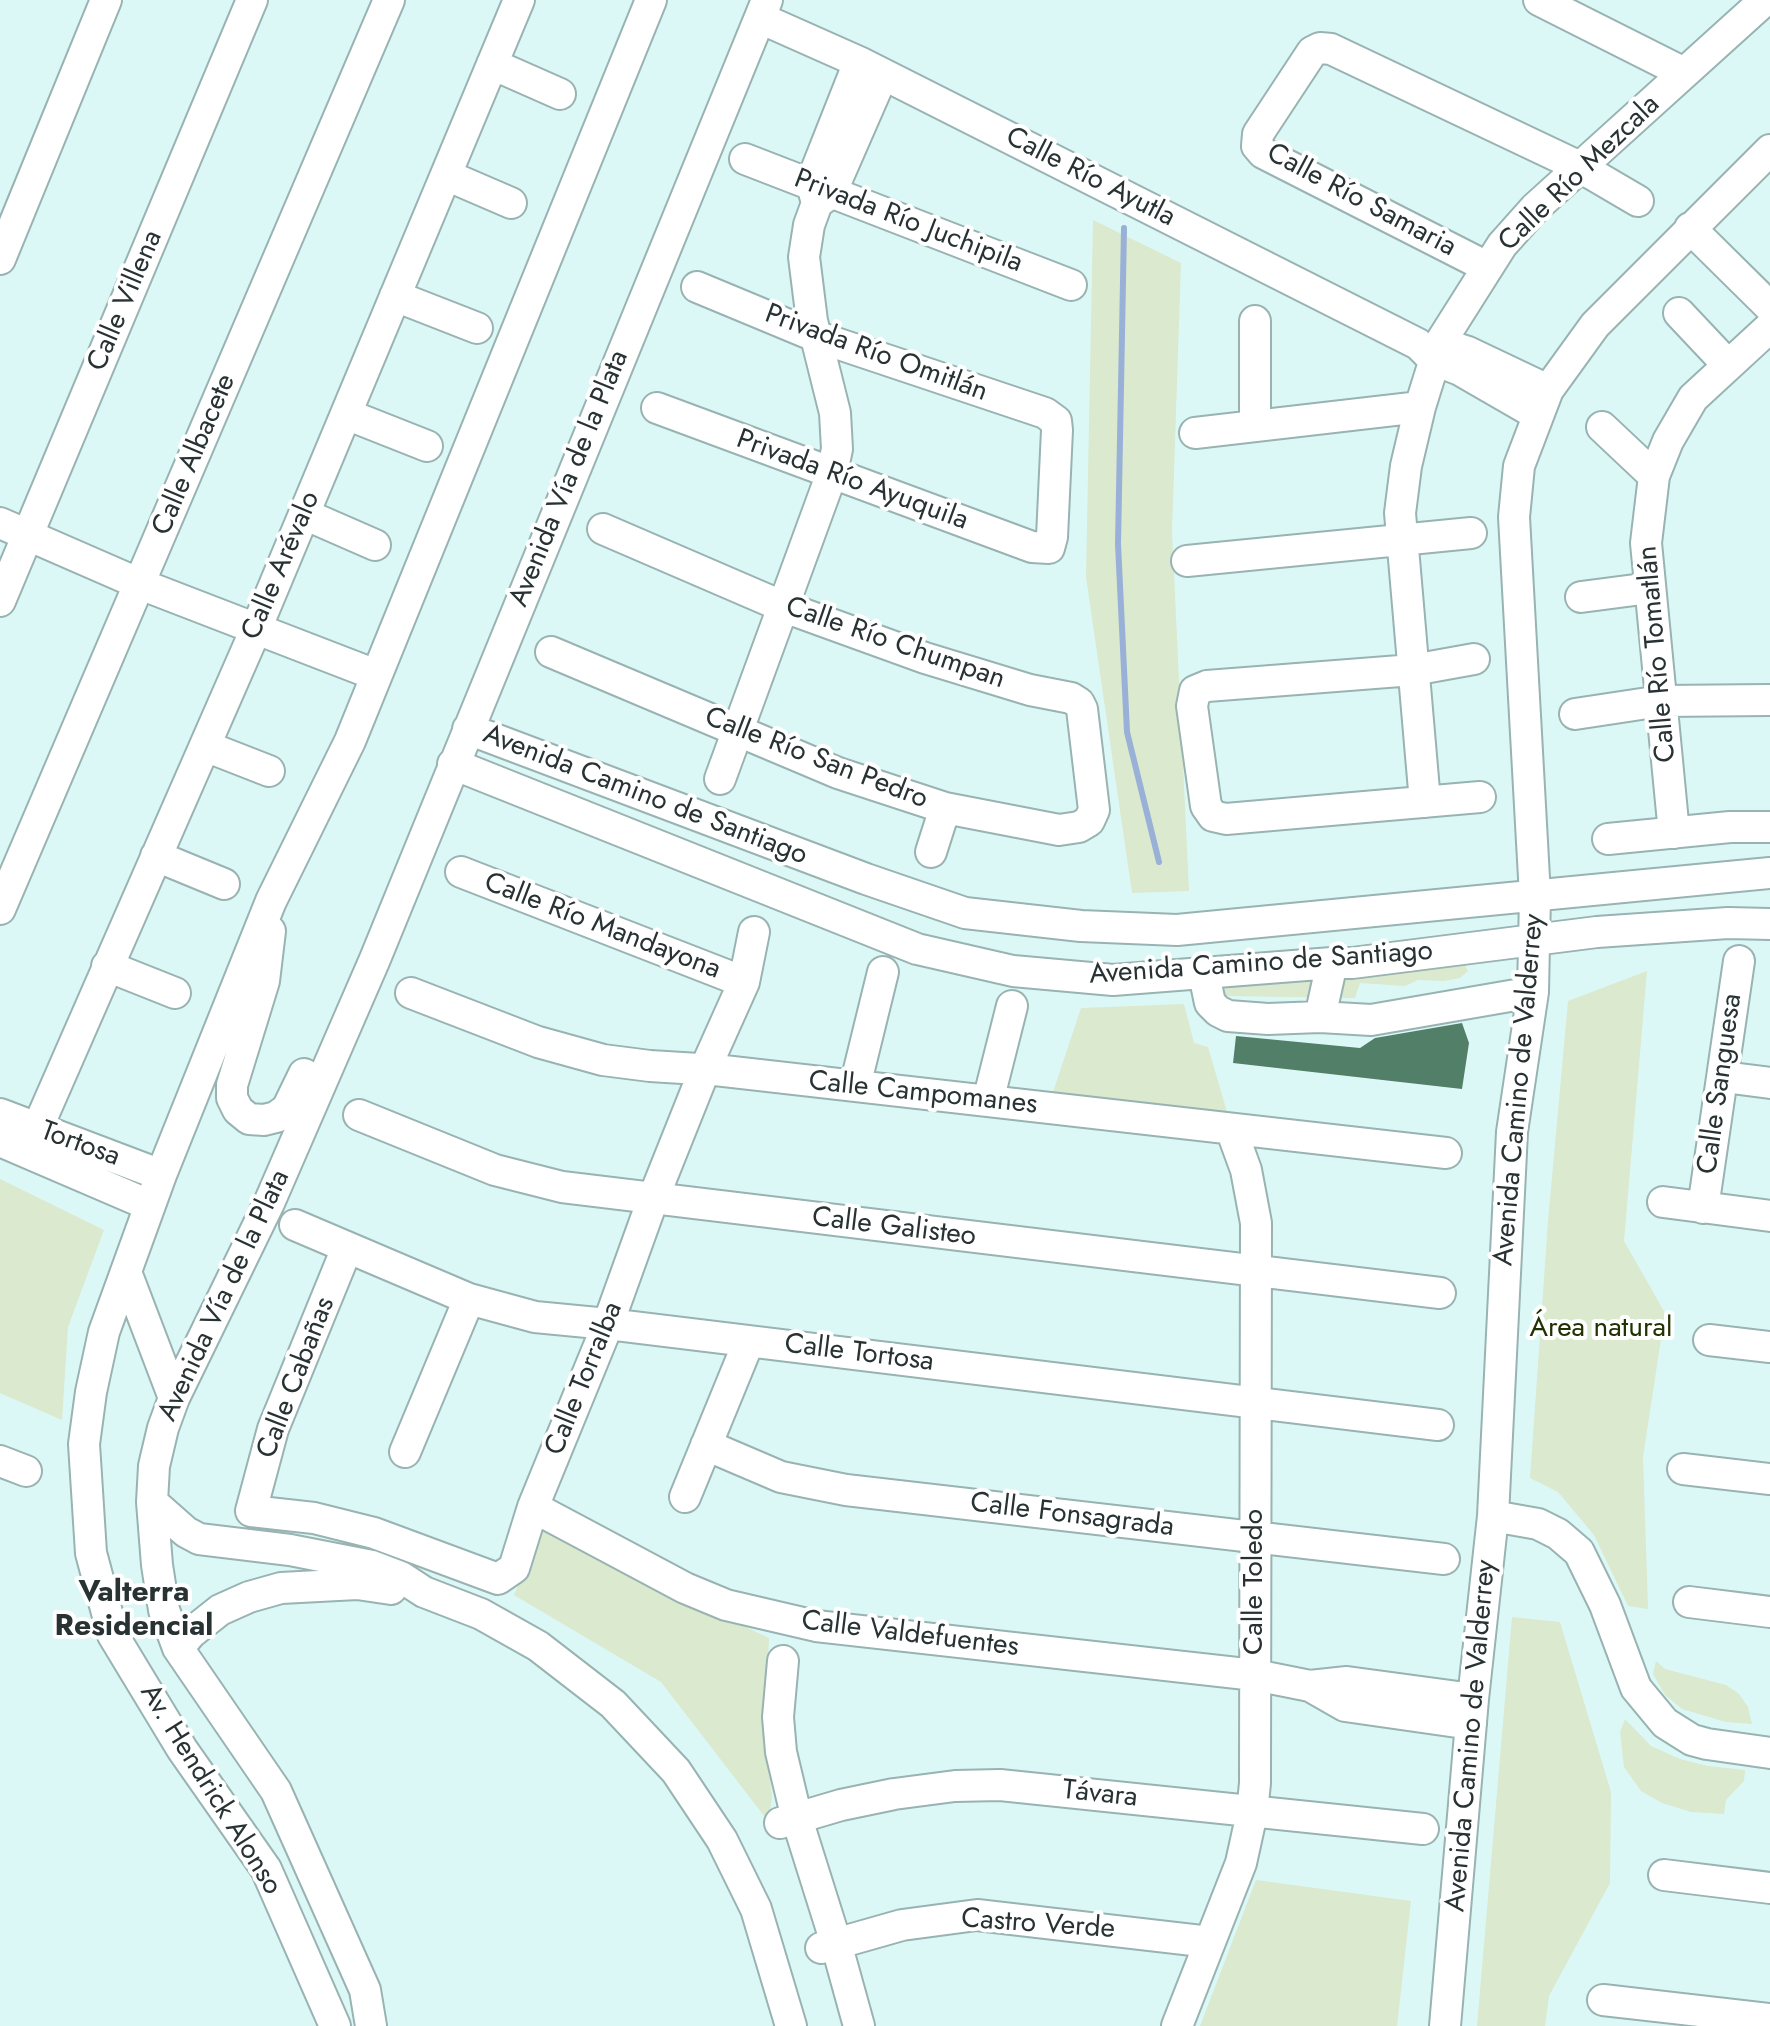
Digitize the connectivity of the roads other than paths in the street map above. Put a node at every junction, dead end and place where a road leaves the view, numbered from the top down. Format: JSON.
{"nodes":[{"id":1,"x":106,"y":0,"type":"edge"},
{"id":2,"x":252,"y":0,"type":"edge"},
{"id":3,"x":389,"y":0,"type":"edge"},
{"id":4,"x":519,"y":0,"type":"edge"},
{"id":5,"x":651,"y":0,"type":"edge"},
{"id":6,"x":1539,"y":0,"type":"edge"},
{"id":7,"x":1765,"y":0,"type":"edge"},
{"id":8,"x":763,"y":9,"type":"edge"},
{"id":9,"x":492,"y":64,"type":"junction"},
{"id":10,"x":871,"y":68,"type":"junction"},
{"id":11,"x":1684,"y":73,"type":"junction"},
{"id":12,"x":560,"y":94,"type":"dead end"},
{"id":13,"x":1770,"y":150,"type":"edge"},
{"id":14,"x":745,"y":159,"type":"dead end"},
{"id":15,"x":1580,"y":167,"type":"junction"},
{"id":16,"x":446,"y":175,"type":"junction"},
{"id":17,"x":820,"y":194,"type":"junction"},
{"id":18,"x":1638,"y":201,"type":"dead end"},
{"id":19,"x":511,"y":203,"type":"dead end"},
{"id":20,"x":1698,"y":220,"type":"junction"},
{"id":21,"x":0,"y":259,"type":"edge"},
{"id":22,"x":1487,"y":267,"type":"junction"},
{"id":23,"x":1770,"y":281,"type":"edge"},
{"id":24,"x":1071,"y":285,"type":"dead end"},
{"id":25,"x":697,"y":287,"type":"dead end"},
{"id":26,"x":395,"y":296,"type":"junction"},
{"id":27,"x":1770,"y":307,"type":"edge"},
{"id":28,"x":1679,"y":313,"type":"dead end"},
{"id":29,"x":1255,"y":321,"type":"dead end"},
{"id":30,"x":1770,"y":327,"type":"edge"},
{"id":31,"x":477,"y":328,"type":"dead end"},
{"id":32,"x":815,"y":336,"type":"junction"},
{"id":33,"x":1431,"y":349,"type":"junction"},
{"id":34,"x":1728,"y":365,"type":"junction"},
{"id":35,"x":1543,"y":403,"type":"junction"},
{"id":36,"x":1420,"y":407,"type":"junction"},
{"id":37,"x":657,"y":408,"type":"dead end"},
{"id":38,"x":346,"y":414,"type":"junction"},
{"id":39,"x":1255,"y":426,"type":"junction"},
{"id":40,"x":1602,"y":427,"type":"dead end"},
{"id":41,"x":1195,"y":433,"type":"dead end"},
{"id":42,"x":427,"y":446,"type":"dead end"},
{"id":43,"x":832,"y":473,"type":"junction"},
{"id":44,"x":1654,"y":476,"type":"junction"},
{"id":45,"x":304,"y":514,"type":"junction"},
{"id":46,"x":0,"y":523,"type":"edge"},
{"id":47,"x":603,"y":529,"type":"dead end"},
{"id":48,"x":1471,"y":533,"type":"dead end"},
{"id":49,"x":28,"y":535,"type":"junction"},
{"id":50,"x":1402,"y":540,"type":"junction"},
{"id":51,"x":375,"y":545,"type":"dead end"},
{"id":52,"x":1049,"y":548,"type":"joint"},
{"id":53,"x":1187,"y":561,"type":"dead end"},
{"id":54,"x":140,"y":584,"type":"junction"},
{"id":55,"x":1650,"y":588,"type":"junction"},
{"id":56,"x":1581,"y":597,"type":"dead end"},
{"id":57,"x":0,"y":601,"type":"edge"},
{"id":58,"x":784,"y":607,"type":"junction"},
{"id":59,"x":256,"y":629,"type":"junction"},
{"id":60,"x":551,"y":652,"type":"dead end"},
{"id":61,"x":1474,"y":659,"type":"dead end"},
{"id":62,"x":1413,"y":670,"type":"junction"},
{"id":63,"x":376,"y":675,"type":"junction"},
{"id":64,"x":1770,"y":700,"type":"edge"},
{"id":65,"x":1661,"y":701,"type":"junction"},
{"id":66,"x":1575,"y":714,"type":"dead end"},
{"id":67,"x":468,"y":729,"type":"junction"},
{"id":68,"x":737,"y":731,"type":"junction"},
{"id":69,"x":205,"y":746,"type":"junction"},
{"id":70,"x":453,"y":764,"type":"junction"},
{"id":71,"x":269,"y":771,"type":"dead end"},
{"id":72,"x":720,"y":779,"type":"dead end"},
{"id":73,"x":1480,"y":797,"type":"dead end"},
{"id":74,"x":1425,"y":802,"type":"junction"},
{"id":75,"x":945,"y":808,"type":"junction"},
{"id":76,"x":1089,"y":821,"type":"joint"},
{"id":77,"x":1770,"y":827,"type":"edge"},
{"id":78,"x":1674,"y":833,"type":"junction"},
{"id":79,"x":1608,"y":839,"type":"dead end"},
{"id":80,"x":931,"y":852,"type":"dead end"},
{"id":81,"x":156,"y":856,"type":"junction"},
{"id":82,"x":461,"y":872,"type":"dead end"},
{"id":83,"x":1770,"y":873,"type":"edge"},
{"id":84,"x":224,"y":884,"type":"dead end"},
{"id":85,"x":1535,"y":896,"type":"junction"},
{"id":86,"x":271,"y":901,"type":"junction"},
{"id":87,"x":0,"y":909,"type":"edge"},
{"id":88,"x":1770,"y":924,"type":"edge"},
{"id":89,"x":754,"y":932,"type":"dead end"},
{"id":90,"x":1536,"y":940,"type":"junction"},
{"id":91,"x":375,"y":959,"type":"junction"},
{"id":92,"x":1739,"y":961,"type":"dead end"},
{"id":93,"x":1332,"y":963,"type":"junction"},
{"id":94,"x":107,"y":966,"type":"junction"},
{"id":95,"x":883,"y":972,"type":"dead end"},
{"id":96,"x":1204,"y":974,"type":"junction"},
{"id":97,"x":744,"y":982,"type":"junction"},
{"id":98,"x":1533,"y":992,"type":"junction"},
{"id":99,"x":175,"y":993,"type":"dead end"},
{"id":100,"x":411,"y":993,"type":"dead end"},
{"id":101,"x":1012,"y":1006,"type":"dead end"},
{"id":102,"x":1320,"y":1017,"type":"junction"},
{"id":103,"x":705,"y":1069,"type":"junction"},
{"id":104,"x":1724,"y":1077,"type":"junction"},
{"id":105,"x":1770,"y":1083,"type":"edge"},
{"id":106,"x":855,"y":1086,"type":"junction"},
{"id":107,"x":988,"y":1101,"type":"junction"},
{"id":108,"x":0,"y":1114,"type":"edge"},
{"id":109,"x":359,"y":1115,"type":"dead end"},
{"id":110,"x":37,"y":1129,"type":"junction"},
{"id":111,"x":1231,"y":1129,"type":"junction"},
{"id":112,"x":0,"y":1141,"type":"edge"},
{"id":113,"x":1446,"y":1153,"type":"dead end"},
{"id":114,"x":161,"y":1175,"type":"junction"},
{"id":115,"x":653,"y":1199,"type":"junction"},
{"id":116,"x":1663,"y":1202,"type":"dead end"},
{"id":117,"x":149,"y":1205,"type":"junction"},
{"id":118,"x":1703,"y":1208,"type":"junction"},
{"id":119,"x":1770,"y":1216,"type":"edge"},
{"id":120,"x":295,"y":1225,"type":"dead end"},
{"id":121,"x":347,"y":1248,"type":"junction"},
{"id":122,"x":1256,"y":1271,"type":"junction"},
{"id":123,"x":126,"y":1272,"type":"junction"},
{"id":124,"x":1440,"y":1293,"type":"dead end"},
{"id":125,"x":469,"y":1299,"type":"junction"},
{"id":126,"x":608,"y":1324,"type":"junction"},
{"id":127,"x":1709,"y":1340,"type":"dead end"},
{"id":128,"x":749,"y":1341,"type":"junction"},
{"id":129,"x":1770,"y":1347,"type":"edge"},
{"id":130,"x":174,"y":1398,"type":"junction"},
{"id":131,"x":1256,"y":1403,"type":"junction"},
{"id":132,"x":1438,"y":1425,"type":"dead end"},
{"id":133,"x":706,"y":1445,"type":"junction"},
{"id":134,"x":405,"y":1452,"type":"dead end"},
{"id":135,"x":1683,"y":1469,"type":"dead end"},
{"id":136,"x":1770,"y":1479,"type":"edge"},
{"id":137,"x":685,"y":1497,"type":"dead end"},
{"id":138,"x":152,"y":1502,"type":"junction"},
{"id":139,"x":533,"y":1507,"type":"junction"},
{"id":140,"x":251,"y":1511,"type":"joint"},
{"id":141,"x":1493,"y":1516,"type":"junction"},
{"id":142,"x":1256,"y":1537,"type":"junction"},
{"id":143,"x":1444,"y":1559,"type":"dead end"},
{"id":144,"x":424,"y":1592,"type":"junction"},
{"id":145,"x":1689,"y":1602,"type":"dead end"},
{"id":146,"x":1770,"y":1612,"type":"edge"},
{"id":147,"x":178,"y":1648,"type":"junction"},
{"id":148,"x":783,"y":1661,"type":"dead end"},
{"id":149,"x":1255,"y":1675,"type":"junction"},
{"id":150,"x":1472,"y":1712,"type":"junction"},
{"id":151,"x":1665,"y":1723,"type":"junction"},
{"id":152,"x":1770,"y":1738,"type":"edge"},
{"id":153,"x":1770,"y":1753,"type":"edge"},
{"id":154,"x":1253,"y":1811,"type":"junction"},
{"id":155,"x":788,"y":1821,"type":"junction"},
{"id":156,"x":1423,"y":1829,"type":"dead end"},
{"id":157,"x":1664,"y":1875,"type":"dead end"},
{"id":158,"x":1770,"y":1888,"type":"edge"},
{"id":159,"x":1210,"y":1942,"type":"junction"},
{"id":160,"x":829,"y":1946,"type":"junction"},
{"id":161,"x":1603,"y":2000,"type":"dead end"},
{"id":162,"x":1770,"y":2019,"type":"edge"},
{"id":163,"x":335,"y":2026,"type":"edge"},
{"id":164,"x":371,"y":2026,"type":"edge"},
{"id":165,"x":791,"y":2026,"type":"edge"},
{"id":166,"x":859,"y":2026,"type":"edge"},
{"id":167,"x":1177,"y":2026,"type":"edge"},
{"id":168,"x":1445,"y":2026,"type":"edge"}],
"edges":[{"from":1,"to":21,"type":"street"},
{"from":2,"to":49,"type":"street","name":"Calle Villena"},
{"from":3,"to":54,"type":"street","name":"Calle Albacete"},
{"from":4,"to":9,"type":"street","name":"Calle Arévalo"},
{"from":5,"to":63,"type":"street","name":"Avenida Vía de la Plata"},
{"from":6,"to":11,"type":"street"},
{"from":7,"to":11,"type":"street","name":"Calle Río Mezcala"},
{"from":8,"to":10,"type":"street","name":"Calle Río Ayutla"},
{"from":8,"to":67,"type":"street","name":"Avenida Vía de la Plata"},
{"from":9,"to":12,"type":"street"},
{"from":9,"to":16,"type":"street","name":"Calle Arévalo"},
{"from":10,"to":17,"type":"street"},
{"from":10,"to":33,"type":"street","name":"Calle Río Ayutla"},
{"from":11,"to":15,"type":"street","name":"Calle Río Mezcala"},
{"from":13,"to":20,"type":"street","name":"Avenida Camino de Valderrey"},
{"from":14,"to":17,"type":"street","name":"Privada Río Juchipila"},
{"from":15,"to":18,"type":"street"},
{"from":15,"to":22,"type":"street","name":"Calle Río Mezcala"},
{"from":15,"to":22,"type":"street","name":"Calle Río Samaria"},
{"from":16,"to":19,"type":"street"},
{"from":16,"to":26,"type":"street","name":"Calle Arévalo"},
{"from":17,"to":24,"type":"street","name":"Privada Río Juchipila"},
{"from":17,"to":32,"type":"street"},
{"from":20,"to":23,"type":"street"},
{"from":20,"to":27,"type":"street"},
{"from":20,"to":35,"type":"street","name":"Avenida Camino de Valderrey"},
{"from":22,"to":33,"type":"street","name":"Calle Río Mezcala"},
{"from":25,"to":32,"type":"street","name":"Privada Río Omitlán"},
{"from":26,"to":31,"type":"street"},
{"from":26,"to":38,"type":"street","name":"Calle Arévalo"},
{"from":28,"to":34,"type":"street"},
{"from":29,"to":39,"type":"street"},
{"from":30,"to":34,"type":"street","name":"Calle Río Tomatlán"},
{"from":32,"to":43,"type":"street"},
{"from":32,"to":52,"type":"street","name":"Privada Río Omitlán"},
{"from":33,"to":35,"type":"street","name":"Calle Río Ayutla"},
{"from":33,"to":36,"type":"street","name":"Calle Río Mezcala"},
{"from":34,"to":44,"type":"street","name":"Calle Río Tomatlán"},
{"from":35,"to":85,"type":"street","name":"Avenida Camino de Valderrey"},
{"from":36,"to":39,"type":"street"},
{"from":36,"to":50,"type":"street","name":"Calle Río Mezcala"},
{"from":37,"to":43,"type":"street","name":"Privada Río Ayuquila"},
{"from":38,"to":42,"type":"street"},
{"from":38,"to":45,"type":"street","name":"Calle Arévalo"},
{"from":39,"to":41,"type":"street"},
{"from":40,"to":44,"type":"street"},
{"from":43,"to":52,"type":"street","name":"Privada Río Ayuquila"},
{"from":43,"to":58,"type":"street"},
{"from":44,"to":55,"type":"street","name":"Calle Río Tomatlán"},
{"from":45,"to":51,"type":"street"},
{"from":45,"to":59,"type":"street","name":"Calle Arévalo"},
{"from":46,"to":49,"type":"street"},
{"from":47,"to":58,"type":"street","name":"Calle Río Chumpan"},
{"from":48,"to":50,"type":"street"},
{"from":49,"to":54,"type":"street"},
{"from":49,"to":57,"type":"street","name":"Calle Villena"},
{"from":50,"to":53,"type":"street"},
{"from":50,"to":62,"type":"street","name":"Calle Río Mezcala"},
{"from":54,"to":59,"type":"street"},
{"from":54,"to":87,"type":"street","name":"Calle Albacete"},
{"from":55,"to":56,"type":"street"},
{"from":55,"to":65,"type":"street","name":"Calle Río Tomatlán"},
{"from":58,"to":68,"type":"street"},
{"from":58,"to":76,"type":"street","name":"Calle Río Chumpan"},
{"from":59,"to":63,"type":"street"},
{"from":59,"to":69,"type":"street","name":"Calle Arévalo"},
{"from":60,"to":68,"type":"street","name":"Calle Río San Pedro"},
{"from":61,"to":62,"type":"street"},
{"from":62,"to":74,"type":"street","name":"Calle Río Mezcala"},
{"from":62,"to":74,"type":"street"},
{"from":63,"to":86,"type":"street","name":"Avenida Vía de la Plata"},
{"from":64,"to":65,"type":"street"},
{"from":65,"to":66,"type":"street"},
{"from":65,"to":78,"type":"street","name":"Calle Río Tomatlán"},
{"from":67,"to":70,"type":"street","name":"Avenida Vía de la Plata"},
{"from":67,"to":85,"type":"street","name":"Avenida Camino de Santiago"},
{"from":68,"to":72,"type":"street"},
{"from":68,"to":75,"type":"street","name":"Calle Río San Pedro"},
{"from":69,"to":71,"type":"street"},
{"from":69,"to":81,"type":"street","name":"Calle Arévalo"},
{"from":70,"to":91,"type":"street","name":"Avenida Vía de la Plata"},
{"from":70,"to":96,"type":"street","name":"Avenida Camino de Santiago"},
{"from":73,"to":74,"type":"street"},
{"from":75,"to":76,"type":"street","name":"Calle Río San Pedro"},
{"from":75,"to":80,"type":"street"},
{"from":77,"to":78,"type":"street"},
{"from":78,"to":79,"type":"street"},
{"from":81,"to":84,"type":"street"},
{"from":81,"to":94,"type":"street","name":"Calle Arévalo"},
{"from":82,"to":97,"type":"street","name":"Calle Río Mandayona"},
{"from":83,"to":85,"type":"street","name":"Avenida Camino de Santiago"},
{"from":85,"to":90,"type":"street","name":"Avenida Camino de Valderrey"},
{"from":86,"to":91,"type":"street","name":"Avenida Vía de la Plata"},
{"from":86,"to":114,"type":"street","name":"Avenida Vía de la Plata"},
{"from":88,"to":90,"type":"street","name":"Avenida Camino de Santiago"},
{"from":89,"to":97,"type":"street","name":"Calle Torralba"},
{"from":90,"to":93,"type":"street","name":"Avenida Camino de Santiago"},
{"from":90,"to":98,"type":"street","name":"Avenida Camino de Valderrey"},
{"from":91,"to":130,"type":"street","name":"Avenida Vía de la Plata"},
{"from":92,"to":104,"type":"street","name":"Calle Sanguesa"},
{"from":93,"to":96,"type":"street","name":"Avenida Camino de Santiago"},
{"from":93,"to":102,"type":"street"},
{"from":94,"to":99,"type":"street"},
{"from":94,"to":110,"type":"street","name":"Calle Arévalo"},
{"from":95,"to":106,"type":"street"},
{"from":96,"to":102,"type":"street"},
{"from":97,"to":103,"type":"street","name":"Calle Torralba"},
{"from":98,"to":102,"type":"street"},
{"from":98,"to":141,"type":"street","name":"Avenida Camino de Valderrey"},
{"from":100,"to":103,"type":"street","name":"Calle Campomanes"},
{"from":101,"to":107,"type":"street"},
{"from":103,"to":106,"type":"street","name":"Calle Campomanes"},
{"from":103,"to":115,"type":"street","name":"Calle Torralba"},
{"from":104,"to":105,"type":"street"},
{"from":104,"to":118,"type":"street","name":"Calle Sanguesa"},
{"from":106,"to":107,"type":"street","name":"Calle Campomanes"},
{"from":107,"to":111,"type":"street","name":"Calle Campomanes"},
{"from":108,"to":110,"type":"street","name":"Tortosa"},
{"from":109,"to":115,"type":"street","name":"Calle Galisteo"},
{"from":110,"to":114,"type":"street","name":"Tortosa"},
{"from":111,"to":113,"type":"street","name":"Calle Campomanes"},
{"from":111,"to":122,"type":"street","name":"Calle Toledo"},
{"from":112,"to":117,"type":"street","name":"Tortosa"},
{"from":114,"to":117,"type":"street","name":"Avenida Vía de la Plata"},
{"from":115,"to":122,"type":"street","name":"Calle Galisteo"},
{"from":115,"to":126,"type":"street","name":"Calle Torralba"},
{"from":116,"to":118,"type":"street"},
{"from":117,"to":123,"type":"street","name":"Avenida Vía de la Plata"},
{"from":118,"to":119,"type":"street"},
{"from":120,"to":121,"type":"street","name":"Calle Tortosa"},
{"from":121,"to":125,"type":"street","name":"Calle Tortosa"},
{"from":121,"to":140,"type":"street","name":"Calle Cabañas"},
{"from":122,"to":124,"type":"street","name":"Calle Galisteo"},
{"from":122,"to":131,"type":"street","name":"Calle Toledo"},
{"from":123,"to":130,"type":"street"},
{"from":123,"to":163,"type":"street","name":"Av. Hendrick Alonso"},
{"from":125,"to":126,"type":"street","name":"Calle Tortosa"},
{"from":125,"to":134,"type":"street"},
{"from":126,"to":128,"type":"street","name":"Calle Tortosa"},
{"from":126,"to":139,"type":"street","name":"Calle Torralba"},
{"from":127,"to":129,"type":"street"},
{"from":128,"to":131,"type":"street","name":"Calle Tortosa"},
{"from":128,"to":133,"type":"street"},
{"from":130,"to":138,"type":"street","name":"Avenida Vía de la Plata"},
{"from":131,"to":132,"type":"street","name":"Calle Tortosa"},
{"from":131,"to":142,"type":"street","name":"Calle Toledo"},
{"from":133,"to":137,"type":"street"},
{"from":133,"to":142,"type":"street","name":"Calle Fonsagrada"},
{"from":135,"to":136,"type":"street"},
{"from":138,"to":144,"type":"street"},
{"from":138,"to":147,"type":"street","name":"Avenida Vía de la Plata"},
{"from":139,"to":140,"type":"street","name":"Calle Torralba"},
{"from":139,"to":149,"type":"street","name":"Calle Valdefuentes"},
{"from":141,"to":150,"type":"street","name":"Avenida Camino de Valderrey"},
{"from":141,"to":151,"type":"street"},
{"from":142,"to":143,"type":"street","name":"Calle Fonsagrada"},
{"from":142,"to":149,"type":"street","name":"Calle Toledo"},
{"from":144,"to":147,"type":"street"},
{"from":144,"to":165,"type":"street"},
{"from":145,"to":146,"type":"street"},
{"from":147,"to":164,"type":"street","name":"Av. Hendrick Alonso"},
{"from":148,"to":155,"type":"street"},
{"from":149,"to":150,"type":"street","name":"Calle Valdefuentes"},
{"from":149,"to":154,"type":"street","name":"Calle Toledo"},
{"from":150,"to":168,"type":"street","name":"Avenida Camino de Valderrey"},
{"from":151,"to":152,"type":"street"},
{"from":151,"to":153,"type":"street"},
{"from":154,"to":155,"type":"street","name":"Távara"},
{"from":154,"to":156,"type":"street","name":"Távara"},
{"from":154,"to":159,"type":"street","name":"Calle Toledo"},
{"from":155,"to":160,"type":"street"},
{"from":157,"to":158,"type":"street"},
{"from":159,"to":160,"type":"street","name":"Castro Verde"},
{"from":159,"to":167,"type":"street","name":"Calle Toledo"},
{"from":160,"to":166,"type":"street"},
{"from":161,"to":162,"type":"street"}]}
